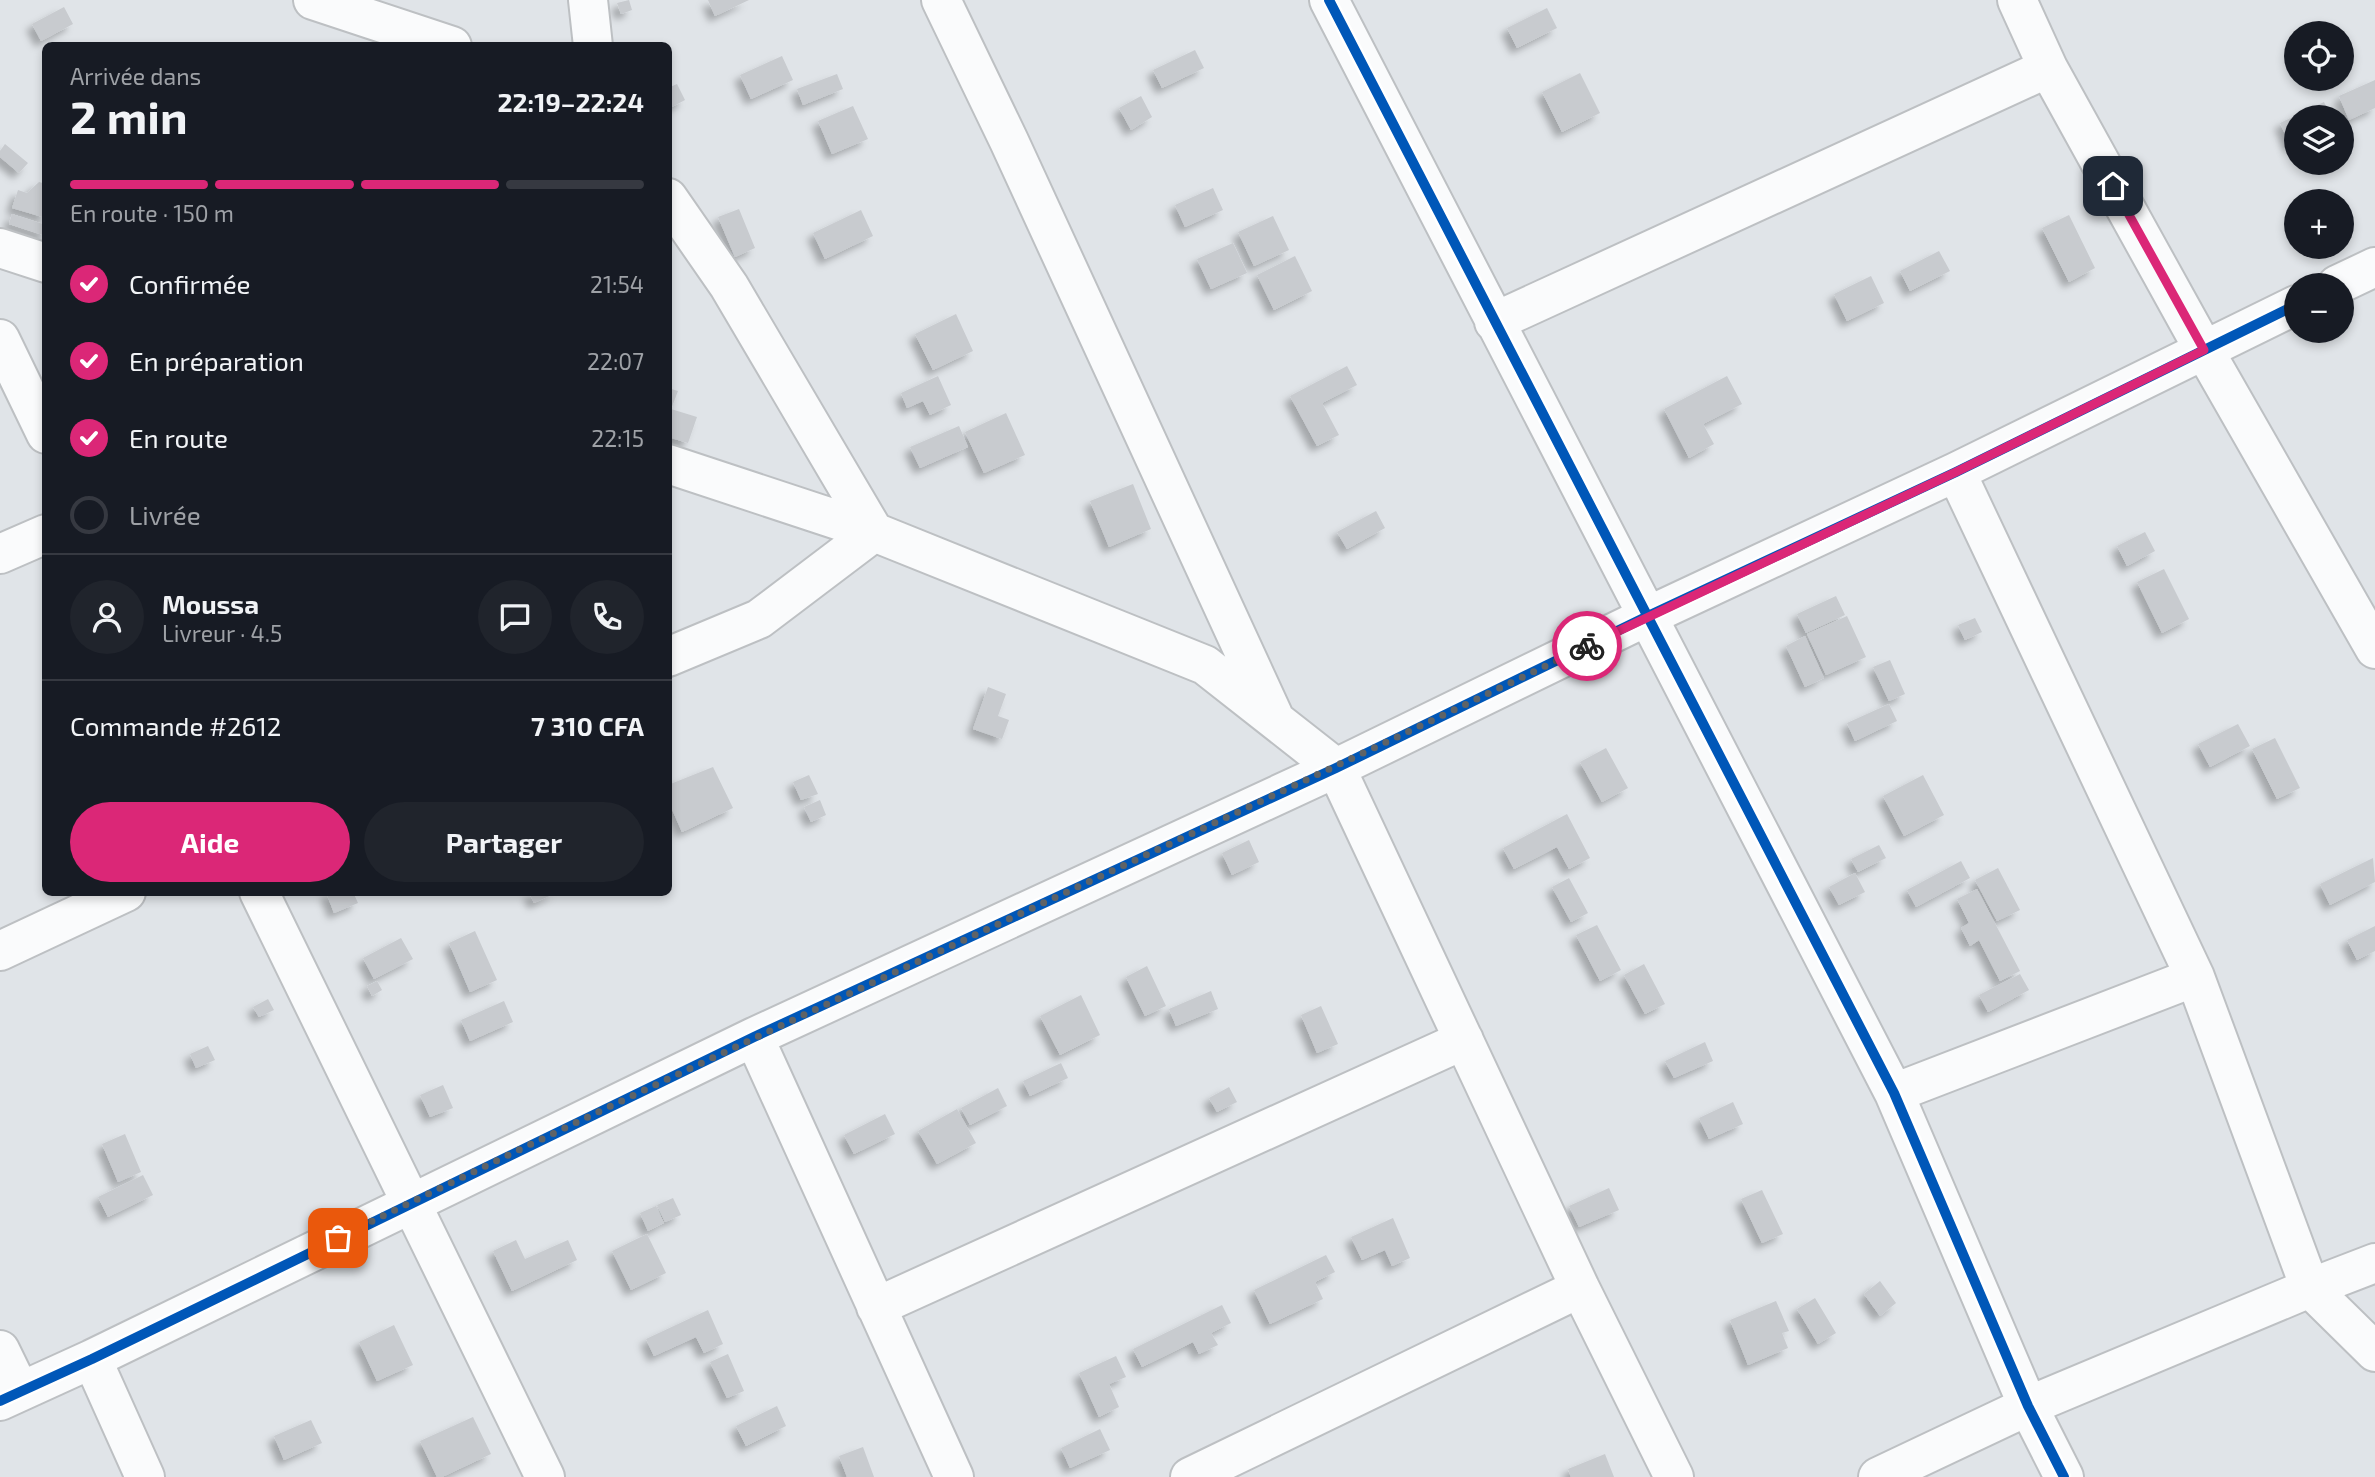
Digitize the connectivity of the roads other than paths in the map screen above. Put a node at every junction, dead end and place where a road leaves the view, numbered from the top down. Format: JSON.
{"nodes":[{"id":1,"x":313,"y":0,"type":"edge"},
{"id":2,"x":589,"y":0,"type":"edge"},
{"id":3,"x":941,"y":0,"type":"edge"},
{"id":4,"x":1329,"y":0,"type":"edge"},
{"id":5,"x":2017,"y":0,"type":"edge"},
{"id":6,"x":440,"y":42,"type":"edge"},
{"id":7,"x":593,"y":42,"type":"edge"},
{"id":8,"x":2048,"y":68,"type":"junction"},
{"id":9,"x":672,"y":204,"type":"edge"},
{"id":10,"x":0,"y":248,"type":"edge"},
{"id":11,"x":42,"y":262,"type":"edge"},
{"id":12,"x":2375,"y":267,"type":"edge"},
{"id":13,"x":2354,"y":277,"type":"edge"},
{"id":14,"x":2284,"y":311,"type":"edge"},
{"id":15,"x":1494,"y":322,"type":"junction"},
{"id":16,"x":0,"y":339,"type":"edge"},
{"id":17,"x":2204,"y":350,"type":"junction"},
{"id":18,"x":42,"y":426,"type":"edge"},
{"id":19,"x":672,"y":465,"type":"edge"},
{"id":20,"x":1956,"y":472,"type":"junction"},
{"id":21,"x":874,"y":532,"type":"junction"},
{"id":22,"x":42,"y":536,"type":"edge"},
{"id":23,"x":0,"y":554,"type":"edge"},
{"id":24,"x":1648,"y":616,"type":"junction"},
{"id":25,"x":2373,"y":641,"type":"edge"},
{"id":26,"x":672,"y":655,"type":"edge"},
{"id":27,"x":1275,"y":720,"type":"junction"},
{"id":28,"x":1336,"y":768,"type":"junction"},
{"id":29,"x":117,"y":896,"type":"edge"},
{"id":30,"x":261,"y":896,"type":"edge"},
{"id":31,"x":0,"y":951,"type":"edge"},
{"id":32,"x":2195,"y":977,"type":"junction"},
{"id":33,"x":754,"y":1037,"type":"junction"},
{"id":34,"x":1464,"y":1040,"type":"junction"},
{"id":35,"x":1894,"y":1093,"type":"junction"},
{"id":36,"x":412,"y":1202,"type":"junction"},
{"id":37,"x":2375,"y":1263,"type":"edge"},
{"id":38,"x":1580,"y":1288,"type":"junction"},
{"id":39,"x":2310,"y":1288,"type":"junction"},
{"id":40,"x":876,"y":1307,"type":"junction"},
{"id":41,"x":0,"y":1350,"type":"edge"},
{"id":42,"x":2375,"y":1352,"type":"edge"},
{"id":43,"x":92,"y":1359,"type":"junction"},
{"id":44,"x":10,"y":1396,"type":"edge"},
{"id":45,"x":2028,"y":1406,"type":"junction"},
{"id":46,"x":145,"y":1477,"type":"edge"},
{"id":47,"x":545,"y":1477,"type":"edge"},
{"id":48,"x":954,"y":1477,"type":"edge"},
{"id":49,"x":1190,"y":1477,"type":"edge"},
{"id":50,"x":1674,"y":1477,"type":"edge"},
{"id":51,"x":1878,"y":1477,"type":"edge"},
{"id":52,"x":2064,"y":1477,"type":"edge"}],
"edges":[{"from":1,"to":6,"type":"street"},
{"from":2,"to":7,"type":"street"},
{"from":3,"to":27,"type":"street"},
{"from":4,"to":15,"type":"street"},
{"from":5,"to":8,"type":"street"},
{"from":8,"to":15,"type":"street"},
{"from":8,"to":17,"type":"street"},
{"from":9,"to":21,"type":"street"},
{"from":10,"to":11,"type":"street"},
{"from":12,"to":13,"type":"street"},
{"from":14,"to":17,"type":"street"},
{"from":15,"to":24,"type":"street"},
{"from":16,"to":18,"type":"street"},
{"from":17,"to":20,"type":"street"},
{"from":17,"to":25,"type":"street"},
{"from":19,"to":21,"type":"street"},
{"from":20,"to":24,"type":"street"},
{"from":20,"to":32,"type":"street"},
{"from":21,"to":26,"type":"street"},
{"from":21,"to":27,"type":"street"},
{"from":22,"to":23,"type":"street"},
{"from":24,"to":28,"type":"street"},
{"from":24,"to":35,"type":"street"},
{"from":27,"to":28,"type":"street"},
{"from":28,"to":33,"type":"street"},
{"from":28,"to":34,"type":"street"},
{"from":29,"to":31,"type":"street"},
{"from":30,"to":36,"type":"street"},
{"from":32,"to":35,"type":"street"},
{"from":32,"to":39,"type":"street"},
{"from":33,"to":36,"type":"street"},
{"from":33,"to":40,"type":"street"},
{"from":34,"to":38,"type":"street"},
{"from":34,"to":40,"type":"street"},
{"from":35,"to":45,"type":"street"},
{"from":36,"to":43,"type":"street"},
{"from":36,"to":47,"type":"street"},
{"from":37,"to":39,"type":"street"},
{"from":38,"to":49,"type":"street"},
{"from":38,"to":50,"type":"street"},
{"from":39,"to":42,"type":"street"},
{"from":39,"to":45,"type":"street"},
{"from":40,"to":48,"type":"street"},
{"from":41,"to":44,"type":"street"},
{"from":43,"to":44,"type":"street"},
{"from":43,"to":46,"type":"street"},
{"from":45,"to":51,"type":"street"},
{"from":45,"to":52,"type":"street"}]}
